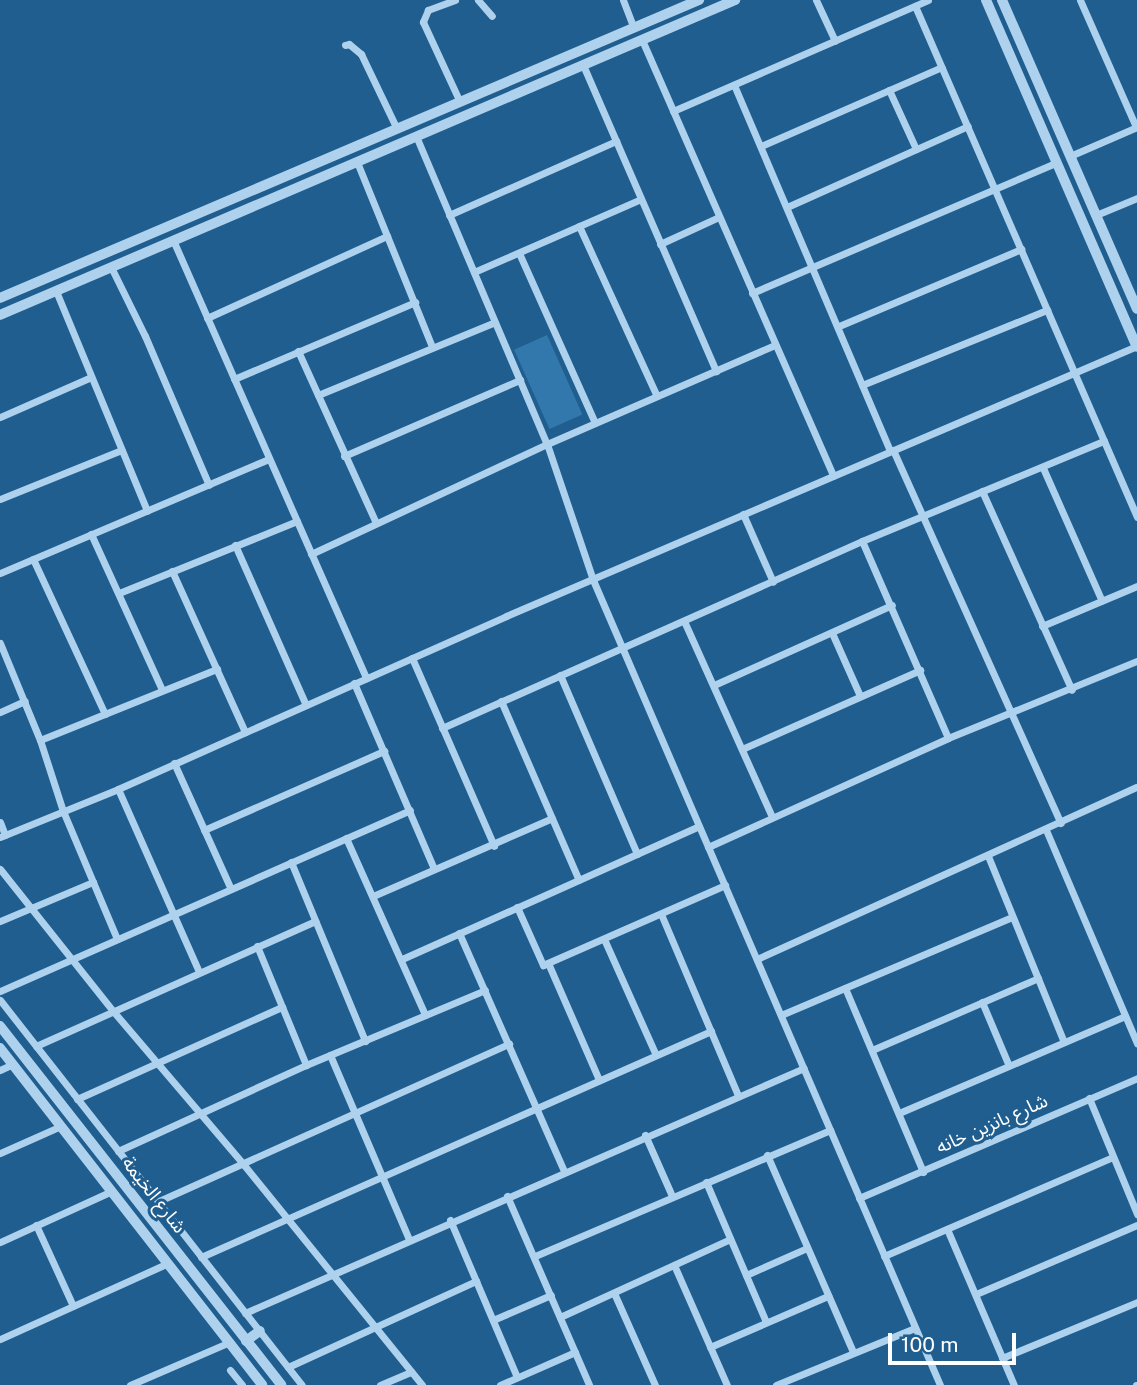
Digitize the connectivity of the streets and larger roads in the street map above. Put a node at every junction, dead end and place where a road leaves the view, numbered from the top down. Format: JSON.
{"nodes":[{"id":1,"x":455,"y":0,"type":"edge"},
{"id":2,"x":478,"y":0,"type":"edge"},
{"id":3,"x":623,"y":0,"type":"edge"},
{"id":4,"x":699,"y":0,"type":"edge"},
{"id":5,"x":735,"y":0,"type":"edge"},
{"id":6,"x":816,"y":0,"type":"edge"},
{"id":7,"x":928,"y":0,"type":"edge"},
{"id":8,"x":986,"y":0,"type":"edge"},
{"id":9,"x":1002,"y":0,"type":"edge"},
{"id":10,"x":1080,"y":0,"type":"edge"},
{"id":11,"x":915,"y":6,"type":"junction"},
{"id":12,"x":492,"y":16,"type":"dead end"},
{"id":13,"x":634,"y":27,"type":"junction"},
{"id":14,"x":1014,"y":27,"type":"junction"},
{"id":15,"x":1001,"y":33,"type":"junction"},
{"id":16,"x":642,"y":40,"type":"junction"},
{"id":17,"x":835,"y":41,"type":"junction"},
{"id":18,"x":345,"y":45,"type":"dead end"},
{"id":19,"x":583,"y":65,"type":"junction"},
{"id":20,"x":942,"y":67,"type":"junction"},
{"id":21,"x":734,"y":85,"type":"junction"},
{"id":22,"x":889,"y":90,"type":"junction"},
{"id":23,"x":460,"y":102,"type":"junction"},
{"id":24,"x":673,"y":111,"type":"junction"},
{"id":25,"x":968,"y":126,"type":"junction"},
{"id":26,"x":1136,"y":127,"type":"edge"},
{"id":27,"x":397,"y":129,"type":"junction"},
{"id":28,"x":416,"y":136,"type":"junction"},
{"id":29,"x":368,"y":141,"type":"junction"},
{"id":30,"x":616,"y":141,"type":"junction"},
{"id":31,"x":761,"y":146,"type":"junction"},
{"id":32,"x":916,"y":149,"type":"junction"},
{"id":33,"x":373,"y":155,"type":"junction"},
{"id":34,"x":1070,"y":156,"type":"junction"},
{"id":35,"x":325,"y":159,"type":"junction"},
{"id":36,"x":357,"y":162,"type":"junction"},
{"id":37,"x":1057,"y":162,"type":"junction"},
{"id":38,"x":333,"y":172,"type":"junction"},
{"id":39,"x":995,"y":189,"type":"junction"},
{"id":40,"x":1137,"y":198,"type":"edge"},
{"id":41,"x":641,"y":199,"type":"junction"},
{"id":42,"x":787,"y":207,"type":"junction"},
{"id":43,"x":449,"y":215,"type":"junction"},
{"id":44,"x":1096,"y":215,"type":"junction"},
{"id":45,"x":719,"y":217,"type":"junction"},
{"id":46,"x":579,"y":226,"type":"junction"},
{"id":47,"x":387,"y":236,"type":"junction"},
{"id":48,"x":173,"y":240,"type":"junction"},
{"id":49,"x":660,"y":244,"type":"junction"},
{"id":50,"x":1021,"y":249,"type":"junction"},
{"id":51,"x":519,"y":253,"type":"junction"},
{"id":52,"x":111,"y":267,"type":"junction"},
{"id":53,"x":813,"y":267,"type":"junction"},
{"id":54,"x":474,"y":272,"type":"junction"},
{"id":55,"x":56,"y":291,"type":"junction"},
{"id":56,"x":752,"y":293,"type":"junction"},
{"id":57,"x":0,"y":298,"type":"edge"},
{"id":58,"x":415,"y":302,"type":"junction"},
{"id":59,"x":1137,"y":309,"type":"edge"},
{"id":60,"x":1047,"y":310,"type":"junction"},
{"id":61,"x":0,"y":315,"type":"edge"},
{"id":62,"x":207,"y":318,"type":"junction"},
{"id":63,"x":495,"y":322,"type":"junction"},
{"id":64,"x":839,"y":326,"type":"junction"},
{"id":65,"x":1134,"y":333,"type":"edge"},
{"id":66,"x":775,"y":345,"type":"junction"},
{"id":67,"x":1137,"y":346,"type":"edge"},
{"id":68,"x":432,"y":347,"type":"junction"},
{"id":69,"x":298,"y":351,"type":"junction"},
{"id":70,"x":716,"y":370,"type":"junction"},
{"id":71,"x":1074,"y":374,"type":"junction"},
{"id":72,"x":91,"y":377,"type":"junction"},
{"id":73,"x":234,"y":379,"type":"junction"},
{"id":74,"x":520,"y":380,"type":"junction"},
{"id":75,"x":862,"y":384,"type":"junction"},
{"id":76,"x":318,"y":395,"type":"junction"},
{"id":77,"x":657,"y":396,"type":"junction"},
{"id":78,"x":0,"y":417,"type":"edge"},
{"id":79,"x":595,"y":424,"type":"junction"},
{"id":80,"x":1104,"y":441,"type":"junction"},
{"id":81,"x":547,"y":444,"type":"junction"},
{"id":82,"x":121,"y":450,"type":"junction"},
{"id":83,"x":892,"y":451,"type":"junction"},
{"id":84,"x":344,"y":456,"type":"junction"},
{"id":85,"x":269,"y":459,"type":"junction"},
{"id":86,"x":1044,"y":468,"type":"junction"},
{"id":87,"x":832,"y":476,"type":"junction"},
{"id":88,"x":209,"y":485,"type":"junction"},
{"id":89,"x":982,"y":491,"type":"junction"},
{"id":90,"x":0,"y":499,"type":"edge"},
{"id":91,"x":146,"y":511,"type":"junction"},
{"id":92,"x":743,"y":514,"type":"junction"},
{"id":93,"x":922,"y":516,"type":"junction"},
{"id":94,"x":1137,"y":517,"type":"edge"},
{"id":95,"x":297,"y":521,"type":"junction"},
{"id":96,"x":376,"y":523,"type":"junction"},
{"id":97,"x":91,"y":534,"type":"junction"},
{"id":98,"x":862,"y":541,"type":"junction"},
{"id":99,"x":235,"y":545,"type":"junction"},
{"id":100,"x":311,"y":554,"type":"junction"},
{"id":101,"x":33,"y":559,"type":"junction"},
{"id":102,"x":172,"y":571,"type":"junction"},
{"id":103,"x":0,"y":573,"type":"edge"},
{"id":104,"x":593,"y":580,"type":"junction"},
{"id":105,"x":773,"y":582,"type":"junction"},
{"id":106,"x":1137,"y":586,"type":"edge"},
{"id":107,"x":119,"y":593,"type":"junction"},
{"id":108,"x":1102,"y":601,"type":"junction"},
{"id":109,"x":892,"y":605,"type":"junction"},
{"id":110,"x":684,"y":621,"type":"junction"},
{"id":111,"x":1042,"y":626,"type":"junction"},
{"id":112,"x":832,"y":633,"type":"junction"},
{"id":113,"x":1,"y":648,"type":"edge"},
{"id":114,"x":622,"y":648,"type":"junction"},
{"id":115,"x":412,"y":658,"type":"junction"},
{"id":116,"x":1137,"y":661,"type":"edge"},
{"id":117,"x":217,"y":669,"type":"junction"},
{"id":118,"x":920,"y":670,"type":"junction"},
{"id":119,"x":561,"y":675,"type":"junction"},
{"id":120,"x":366,"y":678,"type":"junction"},
{"id":121,"x":354,"y":683,"type":"junction"},
{"id":122,"x":714,"y":685,"type":"junction"},
{"id":123,"x":1072,"y":690,"type":"junction"},
{"id":124,"x":162,"y":691,"type":"junction"},
{"id":125,"x":860,"y":696,"type":"junction"},
{"id":126,"x":25,"y":701,"type":"junction"},
{"id":127,"x":501,"y":701,"type":"junction"},
{"id":128,"x":306,"y":705,"type":"junction"},
{"id":129,"x":0,"y":712,"type":"edge"},
{"id":130,"x":1010,"y":713,"type":"junction"},
{"id":131,"x":105,"y":714,"type":"junction"},
{"id":132,"x":442,"y":728,"type":"junction"},
{"id":133,"x":245,"y":732,"type":"junction"},
{"id":134,"x":948,"y":738,"type":"junction"},
{"id":135,"x":40,"y":740,"type":"junction"},
{"id":136,"x":742,"y":749,"type":"junction"},
{"id":137,"x":384,"y":751,"type":"junction"},
{"id":138,"x":174,"y":764,"type":"junction"},
{"id":139,"x":1137,"y":787,"type":"edge"},
{"id":140,"x":118,"y":789,"type":"junction"},
{"id":141,"x":410,"y":810,"type":"junction"},
{"id":142,"x":62,"y":811,"type":"junction"},
{"id":143,"x":771,"y":815,"type":"junction"},
{"id":144,"x":552,"y":818,"type":"junction"},
{"id":145,"x":0,"y":822,"type":"edge"},
{"id":146,"x":1060,"y":823,"type":"junction"},
{"id":147,"x":699,"y":826,"type":"junction"},
{"id":148,"x":204,"y":830,"type":"junction"},
{"id":149,"x":1046,"y":830,"type":"junction"},
{"id":150,"x":3,"y":836,"type":"edge"},
{"id":151,"x":346,"y":838,"type":"junction"},
{"id":152,"x":494,"y":846,"type":"junction"},
{"id":153,"x":708,"y":847,"type":"junction"},
{"id":154,"x":638,"y":855,"type":"junction"},
{"id":155,"x":988,"y":856,"type":"junction"},
{"id":156,"x":291,"y":862,"type":"junction"},
{"id":157,"x":0,"y":869,"type":"edge"},
{"id":158,"x":435,"y":869,"type":"junction"},
{"id":159,"x":579,"y":880,"type":"junction"},
{"id":160,"x":93,"y":882,"type":"junction"},
{"id":161,"x":724,"y":885,"type":"junction"},
{"id":162,"x":231,"y":889,"type":"junction"},
{"id":163,"x":373,"y":896,"type":"junction"},
{"id":164,"x":517,"y":907,"type":"junction"},
{"id":165,"x":30,"y":909,"type":"junction"},
{"id":166,"x":173,"y":914,"type":"junction"},
{"id":167,"x":661,"y":914,"type":"junction"},
{"id":168,"x":1012,"y":917,"type":"junction"},
{"id":169,"x":0,"y":921,"type":"edge"},
{"id":170,"x":315,"y":921,"type":"junction"},
{"id":171,"x":459,"y":933,"type":"junction"},
{"id":172,"x":117,"y":939,"type":"junction"},
{"id":173,"x":604,"y":939,"type":"junction"},
{"id":174,"x":257,"y":946,"type":"junction"},
{"id":175,"x":402,"y":958,"type":"junction"},
{"id":176,"x":71,"y":959,"type":"junction"},
{"id":177,"x":757,"y":959,"type":"junction"},
{"id":178,"x":548,"y":963,"type":"junction"},
{"id":179,"x":199,"y":972,"type":"junction"},
{"id":180,"x":1038,"y":978,"type":"junction"},
{"id":181,"x":845,"y":988,"type":"junction"},
{"id":182,"x":485,"y":990,"type":"junction"},
{"id":183,"x":0,"y":991,"type":"edge"},
{"id":184,"x":0,"y":1000,"type":"edge"},
{"id":185,"x":982,"y":1002,"type":"junction"},
{"id":186,"x":282,"y":1007,"type":"junction"},
{"id":187,"x":113,"y":1011,"type":"junction"},
{"id":188,"x":781,"y":1015,"type":"junction"},
{"id":189,"x":425,"y":1016,"type":"junction"},
{"id":190,"x":1125,"y":1016,"type":"junction"},
{"id":191,"x":0,"y":1026,"type":"edge"},
{"id":192,"x":711,"y":1031,"type":"junction"},
{"id":193,"x":365,"y":1041,"type":"junction"},
{"id":194,"x":1064,"y":1042,"type":"junction"},
{"id":195,"x":509,"y":1044,"type":"junction"},
{"id":196,"x":1137,"y":1044,"type":"edge"},
{"id":197,"x":36,"y":1046,"type":"junction"},
{"id":198,"x":0,"y":1048,"type":"edge"},
{"id":199,"x":872,"y":1050,"type":"junction"},
{"id":200,"x":330,"y":1055,"type":"junction"},
{"id":201,"x":656,"y":1055,"type":"junction"},
{"id":202,"x":157,"y":1062,"type":"junction"},
{"id":203,"x":13,"y":1064,"type":"junction"},
{"id":204,"x":306,"y":1065,"type":"junction"},
{"id":205,"x":1009,"y":1066,"type":"junction"},
{"id":206,"x":804,"y":1069,"type":"junction"},
{"id":207,"x":0,"y":1070,"type":"edge"},
{"id":208,"x":1137,"y":1077,"type":"edge"},
{"id":209,"x":599,"y":1080,"type":"junction"},
{"id":210,"x":738,"y":1095,"type":"junction"},
{"id":211,"x":1089,"y":1098,"type":"junction"},
{"id":212,"x":77,"y":1099,"type":"junction"},
{"id":213,"x":536,"y":1108,"type":"junction"},
{"id":214,"x":200,"y":1113,"type":"junction"},
{"id":215,"x":899,"y":1113,"type":"junction"},
{"id":216,"x":355,"y":1114,"type":"junction"},
{"id":217,"x":61,"y":1126,"type":"junction"},
{"id":218,"x":830,"y":1130,"type":"junction"},
{"id":219,"x":645,"y":1135,"type":"junction"},
{"id":220,"x":118,"y":1151,"type":"junction"},
{"id":221,"x":0,"y":1153,"type":"edge"},
{"id":222,"x":767,"y":1155,"type":"junction"},
{"id":223,"x":1113,"y":1157,"type":"junction"},
{"id":224,"x":244,"y":1165,"type":"junction"},
{"id":225,"x":564,"y":1171,"type":"junction"},
{"id":226,"x":923,"y":1172,"type":"junction"},
{"id":227,"x":381,"y":1175,"type":"junction"},
{"id":228,"x":706,"y":1182,"type":"junction"},
{"id":229,"x":112,"y":1191,"type":"junction"},
{"id":230,"x":507,"y":1196,"type":"junction"},
{"id":231,"x":672,"y":1196,"type":"junction"},
{"id":232,"x":859,"y":1198,"type":"junction"},
{"id":233,"x":159,"y":1201,"type":"junction"},
{"id":234,"x":122,"y":1205,"type":"junction"},
{"id":235,"x":1137,"y":1214,"type":"edge"},
{"id":236,"x":149,"y":1216,"type":"junction"},
{"id":237,"x":285,"y":1218,"type":"junction"},
{"id":238,"x":450,"y":1220,"type":"junction"},
{"id":239,"x":36,"y":1226,"type":"junction"},
{"id":240,"x":1137,"y":1226,"type":"edge"},
{"id":241,"x":947,"y":1229,"type":"junction"},
{"id":242,"x":408,"y":1238,"type":"junction"},
{"id":243,"x":730,"y":1239,"type":"junction"},
{"id":244,"x":0,"y":1242,"type":"edge"},
{"id":245,"x":807,"y":1248,"type":"junction"},
{"id":246,"x":534,"y":1256,"type":"junction"},
{"id":247,"x":884,"y":1256,"type":"junction"},
{"id":248,"x":201,"y":1257,"type":"junction"},
{"id":249,"x":165,"y":1260,"type":"junction"},
{"id":250,"x":187,"y":1265,"type":"junction"},
{"id":251,"x":674,"y":1265,"type":"junction"},
{"id":252,"x":331,"y":1274,"type":"junction"},
{"id":253,"x":746,"y":1275,"type":"junction"},
{"id":254,"x":476,"y":1281,"type":"junction"},
{"id":255,"x":614,"y":1293,"type":"junction"},
{"id":256,"x":976,"y":1294,"type":"junction"},
{"id":257,"x":551,"y":1296,"type":"junction"},
{"id":258,"x":828,"y":1296,"type":"junction"},
{"id":259,"x":1137,"y":1302,"type":"edge"},
{"id":260,"x":73,"y":1306,"type":"junction"},
{"id":261,"x":245,"y":1313,"type":"junction"},
{"id":262,"x":560,"y":1317,"type":"junction"},
{"id":263,"x":493,"y":1320,"type":"junction"},
{"id":264,"x":766,"y":1322,"type":"junction"},
{"id":265,"x":915,"y":1328,"type":"junction"},
{"id":266,"x":376,"y":1329,"type":"junction"},
{"id":267,"x":260,"y":1331,"type":"junction"},
{"id":268,"x":0,"y":1339,"type":"edge"},
{"id":269,"x":246,"y":1341,"type":"junction"},
{"id":270,"x":229,"y":1342,"type":"junction"},
{"id":271,"x":710,"y":1347,"type":"junction"},
{"id":272,"x":575,"y":1352,"type":"junction"},
{"id":273,"x":853,"y":1352,"type":"junction"},
{"id":274,"x":1002,"y":1358,"type":"junction"},
{"id":275,"x":288,"y":1367,"type":"junction"},
{"id":276,"x":230,"y":1370,"type":"dead end"},
{"id":277,"x":411,"y":1371,"type":"junction"},
{"id":278,"x":149,"y":1377,"type":"junction"},
{"id":279,"x":517,"y":1377,"type":"junction"},
{"id":280,"x":130,"y":1385,"type":"edge"},
{"id":281,"x":155,"y":1385,"type":"edge"},
{"id":282,"x":242,"y":1385,"type":"edge"},
{"id":283,"x":262,"y":1385,"type":"edge"},
{"id":284,"x":281,"y":1385,"type":"edge"},
{"id":285,"x":302,"y":1385,"type":"edge"},
{"id":286,"x":380,"y":1385,"type":"edge"},
{"id":287,"x":422,"y":1385,"type":"edge"},
{"id":288,"x":500,"y":1385,"type":"edge"},
{"id":289,"x":589,"y":1385,"type":"edge"},
{"id":290,"x":655,"y":1385,"type":"edge"},
{"id":291,"x":727,"y":1385,"type":"edge"},
{"id":292,"x":776,"y":1385,"type":"edge"},
{"id":293,"x":940,"y":1385,"type":"edge"},
{"id":294,"x":1014,"y":1385,"type":"edge"}],
"edges":[{"from":1,"to":23,"type":"street"},
{"from":2,"to":12,"type":"street"},
{"from":3,"to":13,"type":"street"},
{"from":4,"to":13,"type":"street"},
{"from":5,"to":16,"type":"street"},
{"from":6,"to":17,"type":"street"},
{"from":7,"to":11,"type":"street"},
{"from":8,"to":15,"type":"street"},
{"from":9,"to":14,"type":"street"},
{"from":10,"to":26,"type":"street"},
{"from":11,"to":17,"type":"street"},
{"from":11,"to":20,"type":"street"},
{"from":13,"to":23,"type":"street"},
{"from":14,"to":15,"type":"street"},
{"from":14,"to":34,"type":"street"},
{"from":15,"to":37,"type":"street"},
{"from":16,"to":19,"type":"street"},
{"from":16,"to":24,"type":"street"},
{"from":17,"to":21,"type":"street"},
{"from":18,"to":27,"type":"street"},
{"from":19,"to":28,"type":"street"},
{"from":19,"to":30,"type":"street"},
{"from":20,"to":22,"type":"street"},
{"from":20,"to":25,"type":"street"},
{"from":21,"to":24,"type":"street"},
{"from":21,"to":31,"type":"street"},
{"from":22,"to":31,"type":"street"},
{"from":22,"to":32,"type":"street"},
{"from":23,"to":27,"type":"street"},
{"from":24,"to":45,"type":"street"},
{"from":25,"to":32,"type":"street"},
{"from":25,"to":39,"type":"street"},
{"from":26,"to":34,"type":"street"},
{"from":27,"to":29,"type":"street"},
{"from":28,"to":33,"type":"street"},
{"from":28,"to":43,"type":"street"},
{"from":29,"to":33,"type":"street"},
{"from":29,"to":35,"type":"street"},
{"from":30,"to":41,"type":"street"},
{"from":30,"to":43,"type":"street"},
{"from":31,"to":42,"type":"street"},
{"from":32,"to":42,"type":"street"},
{"from":33,"to":36,"type":"street"},
{"from":34,"to":44,"type":"street"},
{"from":35,"to":38,"type":"street"},
{"from":35,"to":57,"type":"street"},
{"from":36,"to":38,"type":"street"},
{"from":36,"to":47,"type":"street"},
{"from":37,"to":39,"type":"street"},
{"from":37,"to":65,"type":"street"},
{"from":38,"to":48,"type":"street"},
{"from":39,"to":50,"type":"street"},
{"from":39,"to":53,"type":"street"},
{"from":40,"to":44,"type":"street"},
{"from":41,"to":46,"type":"street"},
{"from":41,"to":49,"type":"street"},
{"from":42,"to":53,"type":"street"},
{"from":43,"to":54,"type":"street"},
{"from":44,"to":59,"type":"street"},
{"from":45,"to":49,"type":"street"},
{"from":45,"to":56,"type":"street"},
{"from":46,"to":51,"type":"street"},
{"from":46,"to":77,"type":"street"},
{"from":47,"to":58,"type":"street"},
{"from":47,"to":62,"type":"street"},
{"from":48,"to":52,"type":"street"},
{"from":48,"to":62,"type":"street"},
{"from":49,"to":70,"type":"street"},
{"from":50,"to":60,"type":"street"},
{"from":50,"to":64,"type":"street"},
{"from":51,"to":54,"type":"street"},
{"from":51,"to":79,"type":"street"},
{"from":52,"to":55,"type":"street"},
{"from":52,"to":88,"type":"street"},
{"from":53,"to":56,"type":"street"},
{"from":53,"to":64,"type":"street"},
{"from":54,"to":63,"type":"street"},
{"from":55,"to":61,"type":"street"},
{"from":55,"to":72,"type":"street"},
{"from":56,"to":66,"type":"street"},
{"from":58,"to":68,"type":"street"},
{"from":58,"to":69,"type":"street"},
{"from":60,"to":71,"type":"street"},
{"from":60,"to":75,"type":"street"},
{"from":62,"to":73,"type":"street"},
{"from":63,"to":68,"type":"street"},
{"from":63,"to":74,"type":"street"},
{"from":64,"to":75,"type":"street"},
{"from":65,"to":67,"type":"street"},
{"from":66,"to":70,"type":"street"},
{"from":66,"to":87,"type":"street"},
{"from":67,"to":71,"type":"street"},
{"from":68,"to":76,"type":"street"},
{"from":69,"to":73,"type":"street"},
{"from":69,"to":76,"type":"street"},
{"from":70,"to":77,"type":"street"},
{"from":71,"to":80,"type":"street"},
{"from":71,"to":83,"type":"street"},
{"from":72,"to":78,"type":"street"},
{"from":72,"to":82,"type":"street"},
{"from":73,"to":85,"type":"street"},
{"from":74,"to":81,"type":"street"},
{"from":74,"to":84,"type":"street"},
{"from":75,"to":83,"type":"street"},
{"from":76,"to":84,"type":"street"},
{"from":77,"to":79,"type":"street"},
{"from":79,"to":81,"type":"street"},
{"from":80,"to":86,"type":"street"},
{"from":80,"to":94,"type":"street"},
{"from":81,"to":96,"type":"street"},
{"from":81,"to":104,"type":"street"},
{"from":82,"to":90,"type":"street"},
{"from":82,"to":91,"type":"street"},
{"from":83,"to":87,"type":"street"},
{"from":83,"to":93,"type":"street"},
{"from":84,"to":96,"type":"street"},
{"from":85,"to":88,"type":"street"},
{"from":85,"to":95,"type":"street"},
{"from":86,"to":89,"type":"street"},
{"from":86,"to":108,"type":"street"},
{"from":87,"to":92,"type":"street"},
{"from":88,"to":91,"type":"street"},
{"from":89,"to":93,"type":"street"},
{"from":89,"to":111,"type":"street"},
{"from":91,"to":97,"type":"street"},
{"from":92,"to":104,"type":"street"},
{"from":92,"to":105,"type":"street"},
{"from":93,"to":98,"type":"street"},
{"from":93,"to":130,"type":"street"},
{"from":95,"to":99,"type":"street"},
{"from":95,"to":100,"type":"street"},
{"from":96,"to":100,"type":"street"},
{"from":97,"to":101,"type":"street"},
{"from":97,"to":107,"type":"street"},
{"from":98,"to":105,"type":"street"},
{"from":98,"to":109,"type":"street"},
{"from":99,"to":102,"type":"street"},
{"from":99,"to":128,"type":"street"},
{"from":100,"to":120,"type":"street"},
{"from":101,"to":103,"type":"street"},
{"from":101,"to":131,"type":"street"},
{"from":102,"to":107,"type":"street"},
{"from":102,"to":117,"type":"street"},
{"from":104,"to":114,"type":"street"},
{"from":104,"to":115,"type":"street"},
{"from":105,"to":110,"type":"street"},
{"from":106,"to":108,"type":"street"},
{"from":107,"to":124,"type":"street"},
{"from":108,"to":111,"type":"street"},
{"from":109,"to":112,"type":"street"},
{"from":109,"to":118,"type":"street"},
{"from":110,"to":114,"type":"street"},
{"from":110,"to":122,"type":"street"},
{"from":111,"to":123,"type":"street"},
{"from":112,"to":122,"type":"street"},
{"from":112,"to":125,"type":"street"},
{"from":113,"to":126,"type":"street"},
{"from":114,"to":119,"type":"street"},
{"from":114,"to":147,"type":"street"},
{"from":115,"to":120,"type":"street"},
{"from":115,"to":132,"type":"street"},
{"from":116,"to":123,"type":"street"},
{"from":117,"to":124,"type":"street"},
{"from":117,"to":133,"type":"street"},
{"from":118,"to":125,"type":"street"},
{"from":118,"to":134,"type":"street"},
{"from":119,"to":127,"type":"street"},
{"from":119,"to":154,"type":"street"},
{"from":120,"to":121,"type":"street"},
{"from":121,"to":128,"type":"street"},
{"from":121,"to":137,"type":"street"},
{"from":122,"to":136,"type":"street"},
{"from":123,"to":130,"type":"street"},
{"from":124,"to":131,"type":"street"},
{"from":125,"to":136,"type":"street"},
{"from":126,"to":129,"type":"street"},
{"from":126,"to":135,"type":"street"},
{"from":127,"to":132,"type":"street"},
{"from":127,"to":144,"type":"street"},
{"from":128,"to":133,"type":"street"},
{"from":130,"to":134,"type":"street"},
{"from":130,"to":146,"type":"street"},
{"from":131,"to":135,"type":"street"},
{"from":132,"to":152,"type":"street"},
{"from":133,"to":138,"type":"street"},
{"from":134,"to":143,"type":"street"},
{"from":135,"to":142,"type":"street"},
{"from":136,"to":143,"type":"street"},
{"from":137,"to":141,"type":"street"},
{"from":137,"to":148,"type":"street"},
{"from":138,"to":140,"type":"street"},
{"from":138,"to":148,"type":"street"},
{"from":139,"to":146,"type":"street"},
{"from":140,"to":142,"type":"street"},
{"from":140,"to":166,"type":"street"},
{"from":141,"to":151,"type":"street"},
{"from":141,"to":158,"type":"street"},
{"from":142,"to":150,"type":"street"},
{"from":142,"to":160,"type":"street"},
{"from":143,"to":153,"type":"street"},
{"from":144,"to":152,"type":"street"},
{"from":144,"to":159,"type":"street"},
{"from":145,"to":150,"type":"street"},
{"from":146,"to":149,"type":"street"},
{"from":147,"to":153,"type":"street"},
{"from":147,"to":154,"type":"street"},
{"from":148,"to":162,"type":"street"},
{"from":149,"to":155,"type":"street"},
{"from":149,"to":190,"type":"street"},
{"from":151,"to":156,"type":"street"},
{"from":151,"to":163,"type":"street"},
{"from":152,"to":158,"type":"street"},
{"from":153,"to":161,"type":"street"},
{"from":154,"to":159,"type":"street"},
{"from":155,"to":168,"type":"street"},
{"from":155,"to":177,"type":"street"},
{"from":156,"to":162,"type":"street"},
{"from":156,"to":170,"type":"street"},
{"from":157,"to":165,"type":"street"},
{"from":158,"to":163,"type":"street"},
{"from":159,"to":164,"type":"street"},
{"from":160,"to":165,"type":"street"},
{"from":160,"to":172,"type":"street"},
{"from":161,"to":167,"type":"street"},
{"from":161,"to":177,"type":"street"},
{"from":162,"to":166,"type":"street"},
{"from":163,"to":175,"type":"street"},
{"from":164,"to":171,"type":"street"},
{"from":164,"to":178,"type":"street"},
{"from":165,"to":169,"type":"street"},
{"from":165,"to":176,"type":"street"},
{"from":166,"to":172,"type":"street"},
{"from":166,"to":179,"type":"street"},
{"from":167,"to":173,"type":"street"},
{"from":167,"to":192,"type":"street"},
{"from":168,"to":180,"type":"street"},
{"from":168,"to":181,"type":"street"},
{"from":170,"to":174,"type":"street"},
{"from":170,"to":193,"type":"street"},
{"from":171,"to":175,"type":"street"},
{"from":171,"to":182,"type":"street"},
{"from":172,"to":176,"type":"street"},
{"from":173,"to":178,"type":"street"},
{"from":173,"to":201,"type":"street"},
{"from":174,"to":179,"type":"street"},
{"from":174,"to":186,"type":"street"},
{"from":175,"to":189,"type":"street"},
{"from":176,"to":183,"type":"street"},
{"from":176,"to":187,"type":"street"},
{"from":177,"to":188,"type":"street"},
{"from":178,"to":209,"type":"street"},
{"from":179,"to":187,"type":"street"},
{"from":180,"to":185,"type":"street"},
{"from":180,"to":194,"type":"street"},
{"from":181,"to":188,"type":"street"},
{"from":181,"to":199,"type":"street"},
{"from":182,"to":189,"type":"street"},
{"from":182,"to":195,"type":"street"},
{"from":184,"to":197,"type":"street"},
{"from":185,"to":199,"type":"street"},
{"from":185,"to":205,"type":"street"},
{"from":186,"to":202,"type":"street"},
{"from":186,"to":204,"type":"street"},
{"from":187,"to":197,"type":"street"},
{"from":187,"to":202,"type":"street"},
{"from":188,"to":206,"type":"street"},
{"from":189,"to":193,"type":"street"},
{"from":190,"to":194,"type":"street"},
{"from":190,"to":196,"type":"street"},
{"from":191,"to":236,"type":"street","name":"شارع الخيمة"},
{"from":192,"to":201,"type":"street"},
{"from":192,"to":210,"type":"street"},
{"from":193,"to":200,"type":"street"},
{"from":194,"to":205,"type":"street"},
{"from":195,"to":213,"type":"street"},
{"from":195,"to":216,"type":"street"},
{"from":197,"to":212,"type":"street"},
{"from":198,"to":203,"type":"street","name":"شارع الخيمة"},
{"from":199,"to":215,"type":"street"},
{"from":200,"to":204,"type":"street"},
{"from":200,"to":216,"type":"street"},
{"from":201,"to":209,"type":"street"},
{"from":202,"to":212,"type":"street"},
{"from":202,"to":214,"type":"street"},
{"from":203,"to":207,"type":"street"},
{"from":203,"to":217,"type":"street","name":"شارع الخيمة"},
{"from":204,"to":214,"type":"street"},
{"from":205,"to":215,"type":"street"},
{"from":206,"to":210,"type":"street"},
{"from":206,"to":218,"type":"street"},
{"from":208,"to":211,"type":"street","name":"شارع بانزين خانه"},
{"from":209,"to":213,"type":"street"},
{"from":210,"to":219,"type":"street"},
{"from":211,"to":223,"type":"street"},
{"from":211,"to":226,"type":"street","name":"شارع بانزين خانه"},
{"from":212,"to":220,"type":"street"},
{"from":213,"to":225,"type":"street"},
{"from":213,"to":227,"type":"street"},
{"from":214,"to":220,"type":"street"},
{"from":214,"to":224,"type":"street"},
{"from":215,"to":226,"type":"street"},
{"from":216,"to":224,"type":"street"},
{"from":216,"to":227,"type":"street"},
{"from":217,"to":221,"type":"street"},
{"from":217,"to":229,"type":"street","name":"شارع الخيمة"},
{"from":218,"to":222,"type":"street"},
{"from":218,"to":232,"type":"street"},
{"from":219,"to":225,"type":"street"},
{"from":219,"to":231,"type":"street"},
{"from":220,"to":233,"type":"street"},
{"from":222,"to":228,"type":"street"},
{"from":222,"to":245,"type":"street"},
{"from":223,"to":235,"type":"street"},
{"from":223,"to":241,"type":"street"},
{"from":224,"to":233,"type":"street"},
{"from":224,"to":237,"type":"street"},
{"from":225,"to":230,"type":"street"},
{"from":226,"to":232,"type":"street","name":"شارع بانزين خانه"},
{"from":227,"to":237,"type":"street"},
{"from":227,"to":242,"type":"street"},
{"from":228,"to":231,"type":"street"},
{"from":228,"to":243,"type":"street"},
{"from":229,"to":234,"type":"street","name":"شارع الخيمة"},
{"from":229,"to":239,"type":"street"},
{"from":230,"to":238,"type":"street"},
{"from":230,"to":246,"type":"street"},
{"from":231,"to":246,"type":"street"},
{"from":232,"to":247,"type":"street"},
{"from":233,"to":248,"type":"street"},
{"from":234,"to":236,"type":"street"},
{"from":234,"to":249,"type":"street","name":"شارع الخيمة"},
{"from":236,"to":250,"type":"street","name":"شارع الخيمة"},
{"from":237,"to":248,"type":"street"},
{"from":237,"to":252,"type":"street"},
{"from":238,"to":242,"type":"street"},
{"from":238,"to":254,"type":"street"},
{"from":239,"to":244,"type":"street"},
{"from":239,"to":260,"type":"street"},
{"from":240,"to":256,"type":"street"},
{"from":241,"to":247,"type":"street"},
{"from":241,"to":256,"type":"street"},
{"from":242,"to":252,"type":"street"},
{"from":243,"to":251,"type":"street"},
{"from":243,"to":253,"type":"street"},
{"from":245,"to":253,"type":"street"},
{"from":245,"to":258,"type":"street"},
{"from":246,"to":257,"type":"street"},
{"from":247,"to":265,"type":"street"},
{"from":248,"to":261,"type":"street"},
{"from":249,"to":250,"type":"street"},
{"from":249,"to":260,"type":"street"},
{"from":249,"to":270,"type":"street","name":"شارع الخيمة"},
{"from":250,"to":269,"type":"street","name":"شارع الخيمة"},
{"from":251,"to":255,"type":"street"},
{"from":251,"to":271,"type":"street"},
{"from":252,"to":261,"type":"street"},
{"from":252,"to":266,"type":"street"},
{"from":253,"to":264,"type":"street"},
{"from":254,"to":263,"type":"street"},
{"from":254,"to":266,"type":"street"},
{"from":255,"to":262,"type":"street"},
{"from":255,"to":290,"type":"street"},
{"from":256,"to":274,"type":"street"},
{"from":257,"to":262,"type":"street"},
{"from":257,"to":263,"type":"street"},
{"from":258,"to":264,"type":"street"},
{"from":258,"to":273,"type":"street"},
{"from":259,"to":274,"type":"street"},
{"from":260,"to":268,"type":"street"},
{"from":261,"to":267,"type":"street"},
{"from":262,"to":272,"type":"street"},
{"from":263,"to":279,"type":"street"},
{"from":264,"to":271,"type":"street"},
{"from":265,"to":273,"type":"street"},
{"from":265,"to":293,"type":"street"},
{"from":266,"to":275,"type":"street"},
{"from":266,"to":277,"type":"street"},
{"from":267,"to":269,"type":"street"},
{"from":267,"to":275,"type":"street"},
{"from":269,"to":284,"type":"street","name":"شارع الخيمة"},
{"from":270,"to":278,"type":"street"},
{"from":270,"to":283,"type":"street","name":"شارع الخيمة"},
{"from":271,"to":291,"type":"street"},
{"from":272,"to":279,"type":"street"},
{"from":272,"to":289,"type":"street"},
{"from":273,"to":292,"type":"street"},
{"from":274,"to":294,"type":"street"},
{"from":275,"to":285,"type":"street"},
{"from":276,"to":282,"type":"street"},
{"from":277,"to":286,"type":"street"},
{"from":277,"to":287,"type":"street"},
{"from":278,"to":280,"type":"street"},
{"from":278,"to":281,"type":"street"},
{"from":279,"to":288,"type":"street"}]}
